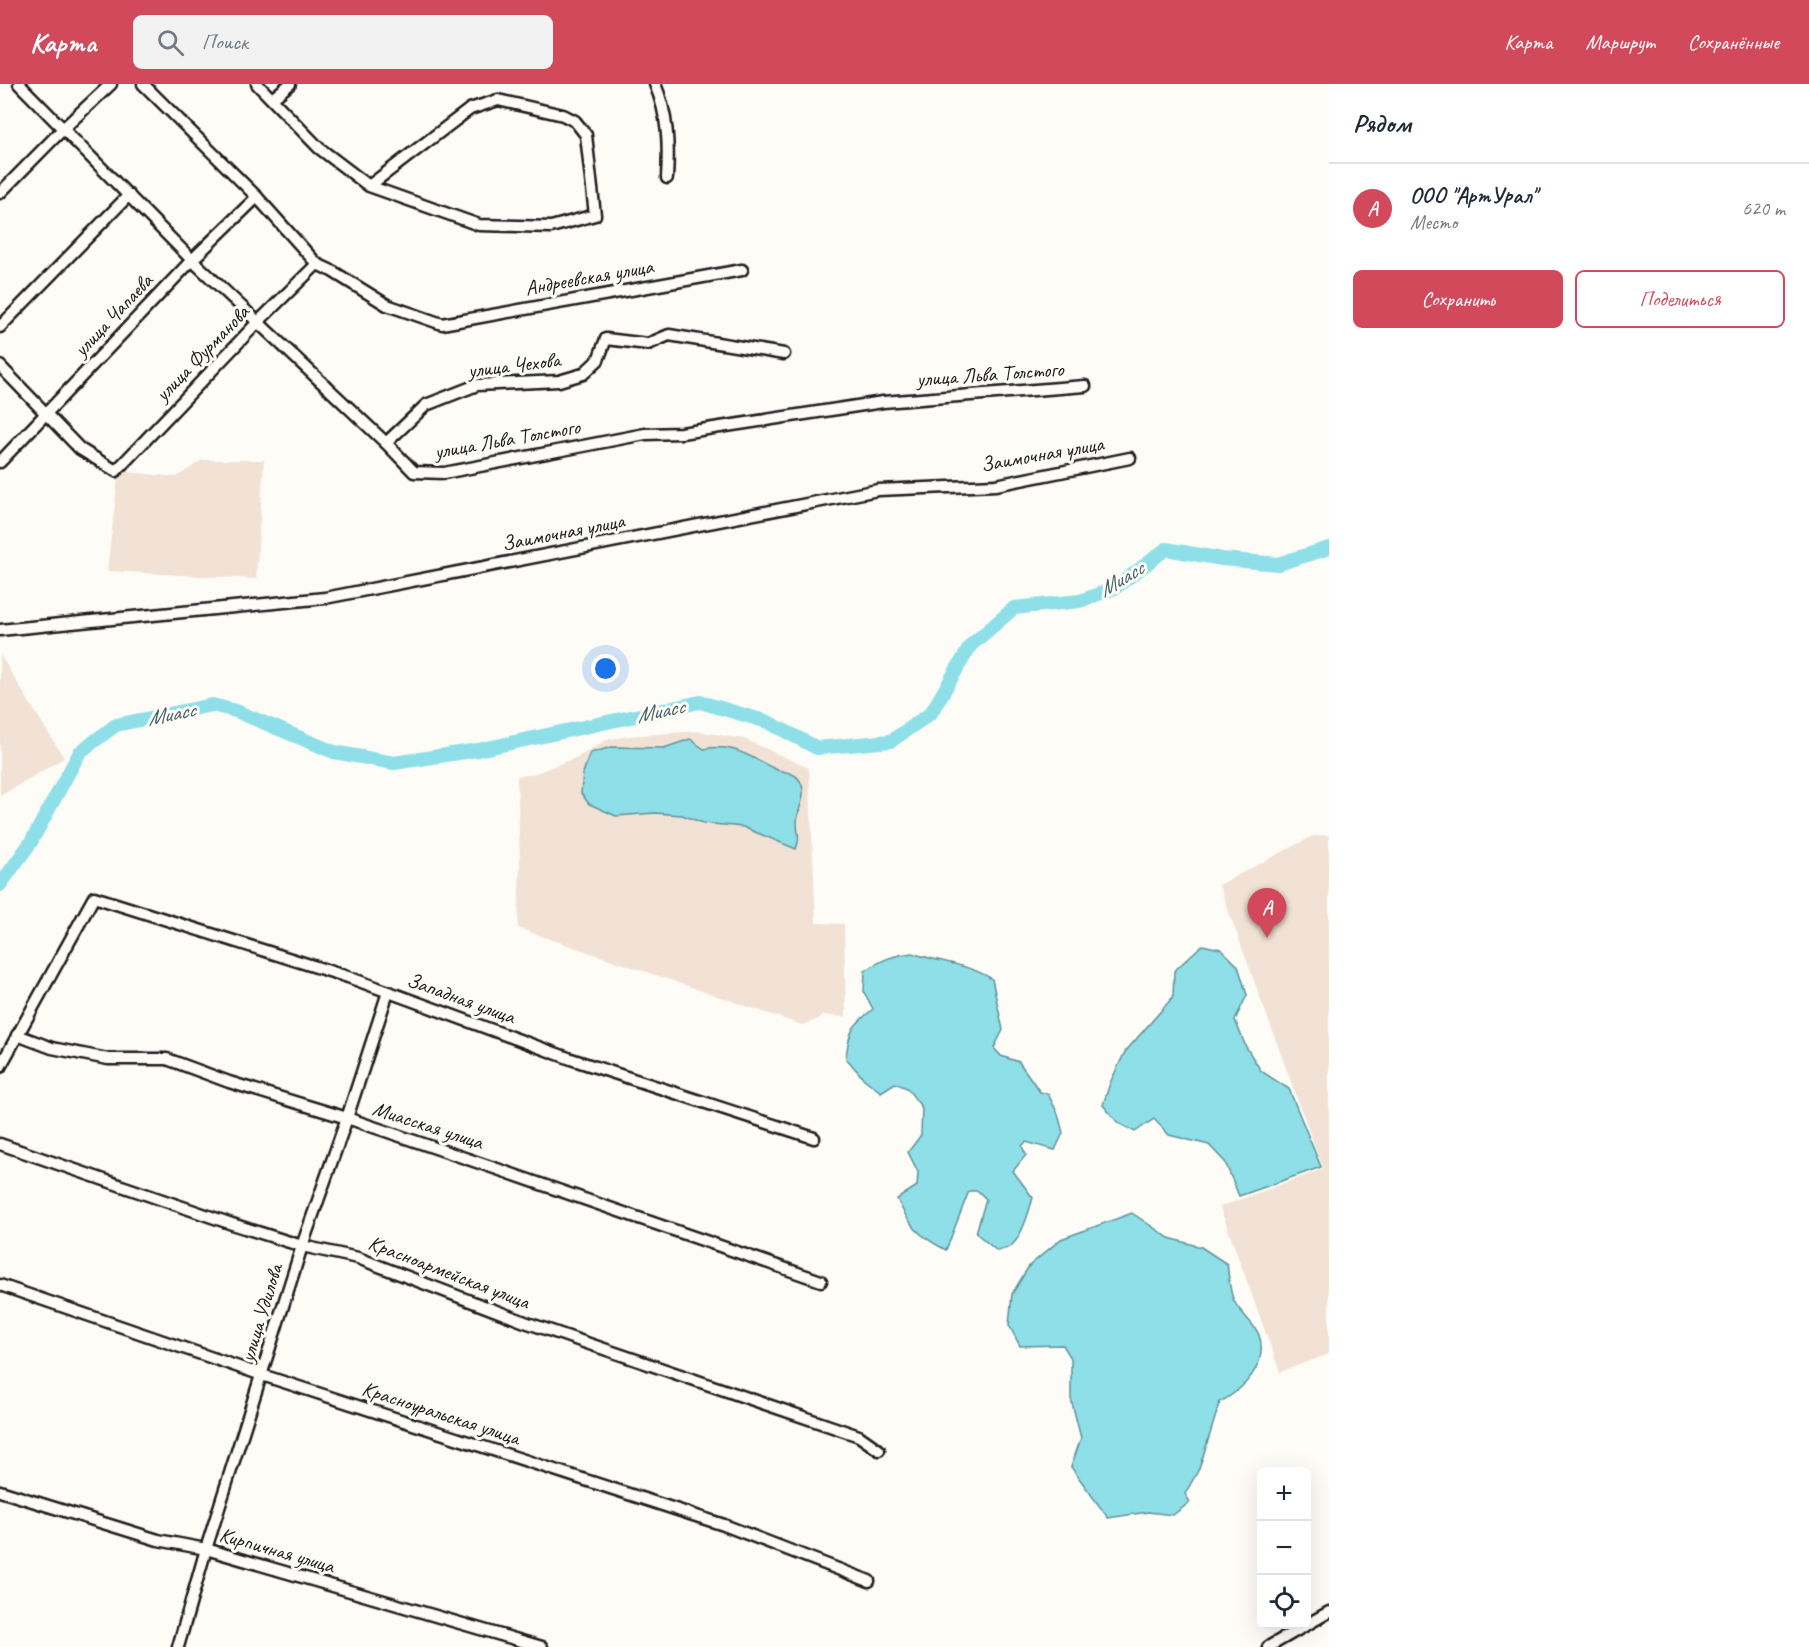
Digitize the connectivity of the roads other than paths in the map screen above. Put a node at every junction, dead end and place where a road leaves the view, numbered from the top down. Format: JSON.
{"nodes":[{"id":1,"x":20,"y":84,"type":"edge"},
{"id":2,"x":111,"y":84,"type":"edge"},
{"id":3,"x":143,"y":84,"type":"edge"},
{"id":4,"x":257,"y":84,"type":"edge"},
{"id":5,"x":290,"y":84,"type":"edge"},
{"id":6,"x":655,"y":84,"type":"edge"},
{"id":7,"x":272,"y":99,"type":"junction"},
{"id":8,"x":64,"y":128,"type":"junction"},
{"id":9,"x":667,"y":178,"type":"dead end"},
{"id":10,"x":369,"y":186,"type":"junction"},
{"id":11,"x":0,"y":193,"type":"edge"},
{"id":12,"x":129,"y":195,"type":"junction"},
{"id":13,"x":257,"y":197,"type":"junction"},
{"id":14,"x":192,"y":260,"type":"junction"},
{"id":15,"x":317,"y":264,"type":"junction"},
{"id":16,"x":742,"y":270,"type":"dead end"},
{"id":17,"x":258,"y":322,"type":"junction"},
{"id":18,"x":0,"y":327,"type":"edge"},
{"id":19,"x":784,"y":354,"type":"dead end"},
{"id":20,"x":0,"y":366,"type":"edge"},
{"id":21,"x":1085,"y":386,"type":"dead end"},
{"id":22,"x":47,"y":414,"type":"junction"},
{"id":23,"x":386,"y":443,"type":"junction"},
{"id":24,"x":1130,"y":458,"type":"dead end"},
{"id":25,"x":0,"y":462,"type":"edge"},
{"id":26,"x":0,"y":630,"type":"edge"},
{"id":27,"x":388,"y":992,"type":"junction"},
{"id":28,"x":17,"y":1035,"type":"junction"},
{"id":29,"x":0,"y":1067,"type":"edge"},
{"id":30,"x":347,"y":1118,"type":"junction"},
{"id":31,"x":814,"y":1138,"type":"dead end"},
{"id":32,"x":0,"y":1144,"type":"edge"},
{"id":33,"x":302,"y":1246,"type":"junction"},
{"id":34,"x":821,"y":1281,"type":"dead end"},
{"id":35,"x":0,"y":1284,"type":"edge"},
{"id":36,"x":262,"y":1375,"type":"junction"},
{"id":37,"x":879,"y":1450,"type":"dead end"},
{"id":38,"x":0,"y":1491,"type":"edge"},
{"id":39,"x":206,"y":1549,"type":"junction"},
{"id":40,"x":869,"y":1581,"type":"dead end"},
{"id":41,"x":1329,"y":1612,"type":"edge"},
{"id":42,"x":178,"y":1647,"type":"edge"},
{"id":43,"x":542,"y":1647,"type":"edge"},
{"id":44,"x":1268,"y":1647,"type":"edge"}],
"edges":[{"from":1,"to":8,"type":"street","name":"улица Льва Толстого"},
{"from":2,"to":8,"type":"street"},
{"from":3,"to":13,"type":"street"},
{"from":4,"to":7,"type":"street"},
{"from":5,"to":7,"type":"street"},
{"from":6,"to":9,"type":"street"},
{"from":7,"to":10,"type":"street"},
{"from":8,"to":11,"type":"street"},
{"from":8,"to":12,"type":"street","name":"улица Льва Толстого"},
{"from":10,"to":10,"type":"street"},
{"from":12,"to":14,"type":"street","name":"улица Льва Толстого"},
{"from":12,"to":18,"type":"street"},
{"from":13,"to":14,"type":"street","name":"улица Чапаева"},
{"from":13,"to":15,"type":"street"},
{"from":14,"to":17,"type":"street","name":"улица Льва Толстого"},
{"from":14,"to":22,"type":"street","name":"улица Чапаева"},
{"from":15,"to":16,"type":"street","name":"Андреевская улица"},
{"from":15,"to":17,"type":"street","name":"улица Фурманова"},
{"from":17,"to":22,"type":"street","name":"улица Фурманова"},
{"from":17,"to":23,"type":"street","name":"улица Льва Толстого"},
{"from":19,"to":23,"type":"street","name":"улица Чехова"},
{"from":20,"to":22,"type":"street"},
{"from":21,"to":23,"type":"street","name":"улица Льва Толстого"},
{"from":22,"to":25,"type":"street","name":"улица Чапаева"},
{"from":24,"to":26,"type":"street","name":"Заимочная улица"},
{"from":27,"to":28,"type":"street","name":"Западная улица"},
{"from":27,"to":30,"type":"street","name":"улица Удилова"},
{"from":27,"to":31,"type":"street","name":"Западная улица"},
{"from":28,"to":29,"type":"street"},
{"from":28,"to":30,"type":"street","name":"Миасская улица"},
{"from":30,"to":33,"type":"street","name":"улица Удилова"},
{"from":30,"to":34,"type":"street","name":"Миасская улица"},
{"from":32,"to":33,"type":"street","name":"Красноармейская улица"},
{"from":33,"to":36,"type":"street","name":"улица Удилова"},
{"from":33,"to":37,"type":"street","name":"Красноармейская улица"},
{"from":35,"to":36,"type":"street","name":"Красноуральская улица"},
{"from":36,"to":39,"type":"street","name":"улица Удилова"},
{"from":36,"to":40,"type":"street","name":"Красноуральская улица"},
{"from":38,"to":39,"type":"street","name":"Кирпичная улица"},
{"from":39,"to":42,"type":"street","name":"улица Удилова"},
{"from":39,"to":43,"type":"street","name":"Кирпичная улица"},
{"from":41,"to":44,"type":"street"}]}
